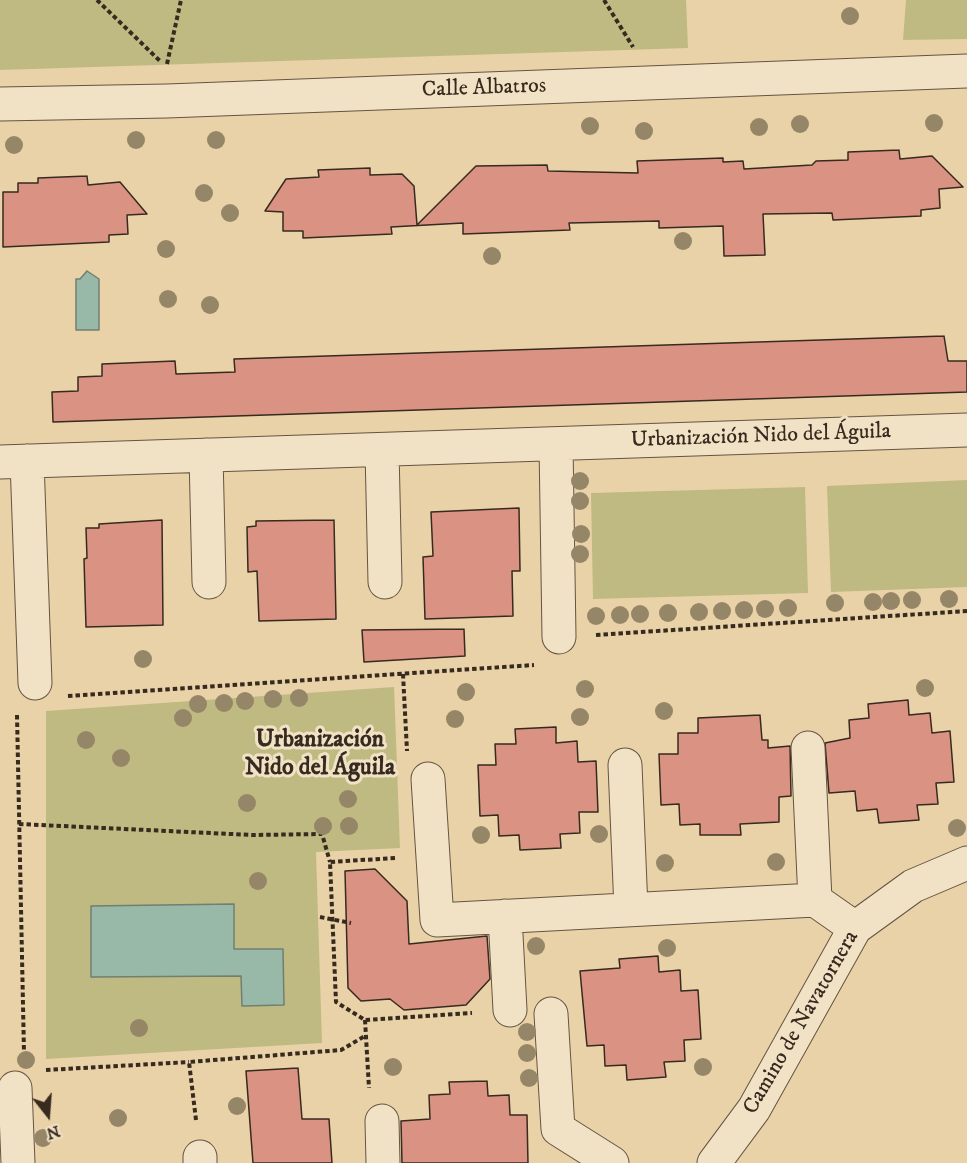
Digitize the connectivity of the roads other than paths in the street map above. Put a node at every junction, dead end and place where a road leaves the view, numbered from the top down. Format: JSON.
{"nodes":[{"id":1,"x":967,"y":71,"type":"edge"},
{"id":2,"x":0,"y":104,"type":"edge"},
{"id":3,"x":967,"y":430,"type":"edge"},
{"id":4,"x":556,"y":444,"type":"junction"},
{"id":5,"x":382,"y":450,"type":"junction"},
{"id":6,"x":206,"y":455,"type":"junction"},
{"id":7,"x":13,"y":462,"type":"edge"},
{"id":8,"x":209,"y":582,"type":"dead end"},
{"id":9,"x":385,"y":582,"type":"dead end"},
{"id":10,"x":559,"y":637,"type":"road end"},
{"id":11,"x":48,"y":689,"type":"road end"},
{"id":12,"x":808,"y":748,"type":"dead end"},
{"id":13,"x":625,"y":765,"type":"dead end"},
{"id":14,"x":428,"y":779,"type":"road end"},
{"id":15,"x":967,"y":863,"type":"edge"},
{"id":16,"x":815,"y":900,"type":"junction"},
{"id":17,"x":631,"y":909,"type":"junction"},
{"id":18,"x":505,"y":916,"type":"junction"},
{"id":19,"x":855,"y":928,"type":"junction"},
{"id":20,"x":510,"y":1010,"type":"road end"},
{"id":21,"x":550,"y":1014,"type":"dead end"},
{"id":22,"x":19,"y":1080,"type":"road end"},
{"id":23,"x":382,"y":1121,"type":"road end"},
{"id":24,"x":18,"y":1163,"type":"edge"},
{"id":25,"x":383,"y":1163,"type":"edge"},
{"id":26,"x":612,"y":1163,"type":"edge"},
{"id":27,"x":714,"y":1163,"type":"edge"}],
"edges":[{"from":1,"to":2,"type":"street","name":"Calle Albatros"},
{"from":3,"to":4,"type":"street","name":"Urbanización Nido del Águila"},
{"from":4,"to":5,"type":"street","name":"Urbanización Nido del Águila"},
{"from":4,"to":10,"type":"street"},
{"from":5,"to":6,"type":"street","name":"Urbanización Nido del Águila"},
{"from":5,"to":9,"type":"street"},
{"from":6,"to":7,"type":"street","name":"Urbanización Nido del Águila"},
{"from":6,"to":8,"type":"street"},
{"from":7,"to":11,"type":"street","name":"Urbanización Nido del Águila"},
{"from":12,"to":16,"type":"street"},
{"from":13,"to":17,"type":"street"},
{"from":14,"to":18,"type":"street"},
{"from":15,"to":19,"type":"street","name":"Camino de Navatornera"},
{"from":16,"to":17,"type":"street"},
{"from":16,"to":19,"type":"street"},
{"from":17,"to":18,"type":"street"},
{"from":18,"to":20,"type":"street"},
{"from":19,"to":27,"type":"street","name":"Camino de Navatornera"},
{"from":21,"to":26,"type":"street"},
{"from":22,"to":24,"type":"street"},
{"from":23,"to":25,"type":"street"}]}
